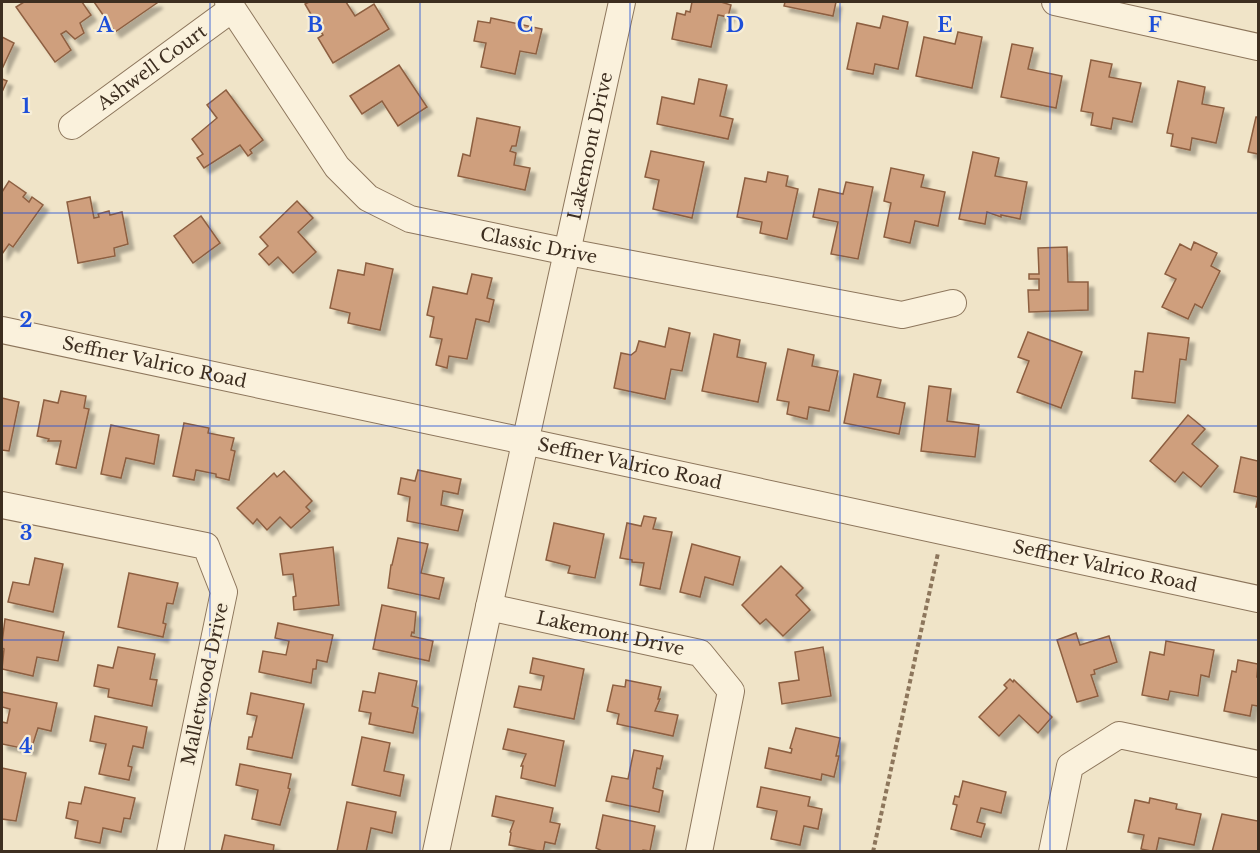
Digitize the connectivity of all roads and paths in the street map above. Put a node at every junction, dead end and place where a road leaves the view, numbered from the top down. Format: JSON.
{"nodes":[{"id":1,"x":622,"y":2,"type":"edge"},
{"id":2,"x":1055,"y":2,"type":"edge"},
{"id":3,"x":230,"y":5,"type":"edge"},
{"id":4,"x":1258,"y":47,"type":"edge"},
{"id":5,"x":72,"y":126,"type":"dead end"},
{"id":6,"x":568,"y":252,"type":"junction"},
{"id":7,"x":953,"y":303,"type":"dead end"},
{"id":8,"x":2,"y":330,"type":"edge"},
{"id":9,"x":524,"y":441,"type":"junction"},
{"id":10,"x":2,"y":504,"type":"edge"},
{"id":11,"x":943,"y":531,"type":"junction"},
{"id":12,"x":1258,"y":599,"type":"edge"},
{"id":13,"x":489,"y":607,"type":"junction"},
{"id":14,"x":1258,"y":764,"type":"edge"},
{"id":15,"x":170,"y":852,"type":"edge"},
{"id":16,"x":436,"y":852,"type":"edge"},
{"id":17,"x":699,"y":852,"type":"edge"},
{"id":18,"x":873,"y":852,"type":"edge"},
{"id":19,"x":1052,"y":852,"type":"edge"}],
"edges":[{"from":1,"to":6,"type":"street","name":"Lakemont Drive"},
{"from":2,"to":4,"type":"street"},
{"from":3,"to":5,"type":"street","name":"Ashwell Court"},
{"from":3,"to":6,"type":"street","name":"Classic Drive"},
{"from":6,"to":7,"type":"street","name":"Classic Drive"},
{"from":6,"to":9,"type":"street","name":"Lakemont Drive"},
{"from":8,"to":9,"type":"street","name":"Seffner Valrico Road"},
{"from":9,"to":11,"type":"street","name":"Seffner Valrico Road"},
{"from":9,"to":13,"type":"street","name":"Lakemont Drive"},
{"from":10,"to":15,"type":"street","name":"Malletwood Drive"},
{"from":11,"to":12,"type":"street","name":"Seffner Valrico Road"},
{"from":11,"to":18,"type":"path"},
{"from":13,"to":16,"type":"street","name":"Lakemont Drive"},
{"from":13,"to":17,"type":"street","name":"Lakemont Drive"},
{"from":14,"to":19,"type":"street"}]}
